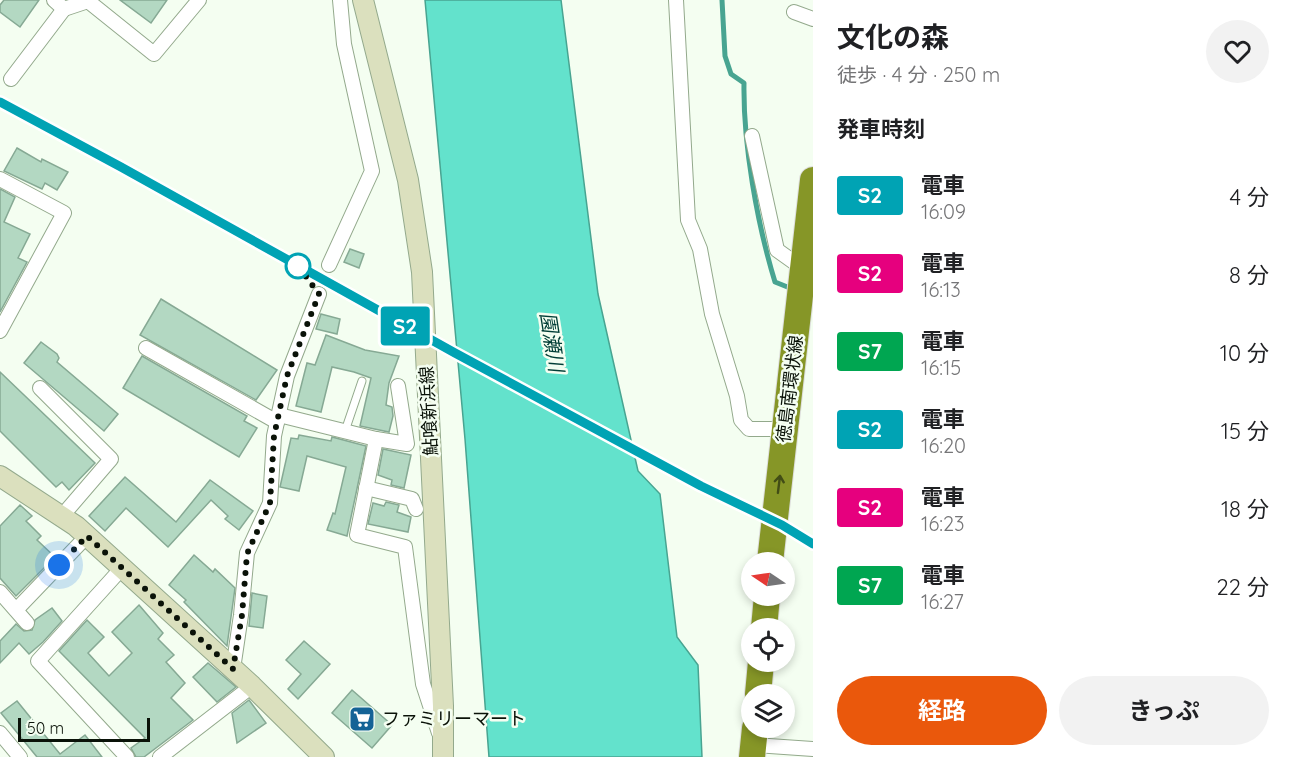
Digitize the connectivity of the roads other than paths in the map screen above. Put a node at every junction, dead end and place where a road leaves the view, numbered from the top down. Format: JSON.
{"nodes":[{"id":1,"x":199,"y":0,"type":"edge"},
{"id":2,"x":340,"y":0,"type":"edge"},
{"id":3,"x":363,"y":0,"type":"edge"},
{"id":4,"x":676,"y":0,"type":"edge"},
{"id":5,"x":59,"y":4,"type":"edge"},
{"id":6,"x":794,"y":12,"type":"dead end"},
{"id":7,"x":813,"y":19,"type":"edge"},
{"id":8,"x":11,"y":79,"type":"dead end"},
{"id":9,"x":752,"y":136,"type":"dead end"},
{"id":10,"x":0,"y":179,"type":"edge"},
{"id":11,"x":813,"y":180,"type":"edge"},
{"id":12,"x":330,"y":265,"type":"dead end"},
{"id":13,"x":808,"y":271,"type":"edge"},
{"id":14,"x":319,"y":294,"type":"dead end"},
{"id":15,"x":0,"y":331,"type":"edge"},
{"id":16,"x":146,"y":348,"type":"dead end"},
{"id":17,"x":362,"y":381,"type":"dead end"},
{"id":18,"x":398,"y":386,"type":"dead end"},
{"id":19,"x":40,"y":388,"type":"dead end"},
{"id":20,"x":278,"y":419,"type":"junction"},
{"id":21,"x":786,"y":429,"type":"junction"},
{"id":22,"x":345,"y":431,"type":"junction"},
{"id":23,"x":376,"y":439,"type":"junction"},
{"id":24,"x":0,"y":476,"type":"edge"},
{"id":25,"x":366,"y":488,"type":"junction"},
{"id":26,"x":416,"y":509,"type":"dead end"},
{"id":27,"x":62,"y":516,"type":"junction"},
{"id":28,"x":87,"y":536,"type":"junction"},
{"id":29,"x":771,"y":552,"type":"edge"},
{"id":30,"x":122,"y":568,"type":"junction"},
{"id":31,"x":0,"y":592,"type":"edge"},
{"id":32,"x":16,"y":609,"type":"junction"},
{"id":33,"x":27,"y":623,"type":"dead end"},
{"id":34,"x":233,"y":669,"type":"junction"},
{"id":35,"x":252,"y":686,"type":"junction"},
{"id":36,"x":0,"y":733,"type":"edge"},
{"id":37,"x":754,"y":743,"type":"edge"},
{"id":38,"x":813,"y":749,"type":"edge"},
{"id":39,"x":443,"y":750,"type":"edge"},
{"id":40,"x":20,"y":757,"type":"edge"},
{"id":41,"x":127,"y":757,"type":"edge"},
{"id":42,"x":160,"y":757,"type":"edge"},
{"id":43,"x":324,"y":757,"type":"edge"}],
"edges":[{"from":1,"to":5,"type":"street"},
{"from":2,"to":12,"type":"street"},
{"from":3,"to":39,"type":"main road","name":"鮎喰新浜線"},
{"from":4,"to":21,"type":"street"},
{"from":5,"to":8,"type":"street"},
{"from":6,"to":7,"type":"street"},
{"from":9,"to":13,"type":"street"},
{"from":10,"to":15,"type":"street"},
{"from":11,"to":13,"type":"highway","name":"徳島南環状線"},
{"from":13,"to":21,"type":"highway","name":"徳島南環状線"},
{"from":14,"to":20,"type":"street"},
{"from":16,"to":20,"type":"street"},
{"from":17,"to":22,"type":"lane"},
{"from":18,"to":23,"type":"street"},
{"from":19,"to":27,"type":"street"},
{"from":20,"to":22,"type":"street"},
{"from":20,"to":34,"type":"street"},
{"from":29,"to":21,"type":"highway","name":"徳島南環状線","one_way":true},
{"from":22,"to":23,"type":"street"},
{"from":23,"to":25,"type":"street"},
{"from":24,"to":27,"type":"main road"},
{"from":25,"to":26,"type":"street"},
{"from":25,"to":39,"type":"street"},
{"from":27,"to":28,"type":"main road"},
{"from":28,"to":30,"type":"main road"},
{"from":28,"to":32,"type":"street"},
{"from":30,"to":34,"type":"main road"},
{"from":30,"to":41,"type":"street"},
{"from":31,"to":32,"type":"street"},
{"from":32,"to":33,"type":"street"},
{"from":34,"to":35,"type":"main road"},
{"from":35,"to":42,"type":"street"},
{"from":35,"to":43,"type":"main road"},
{"from":36,"to":40,"type":"street"},
{"from":37,"to":38,"type":"street"}]}
